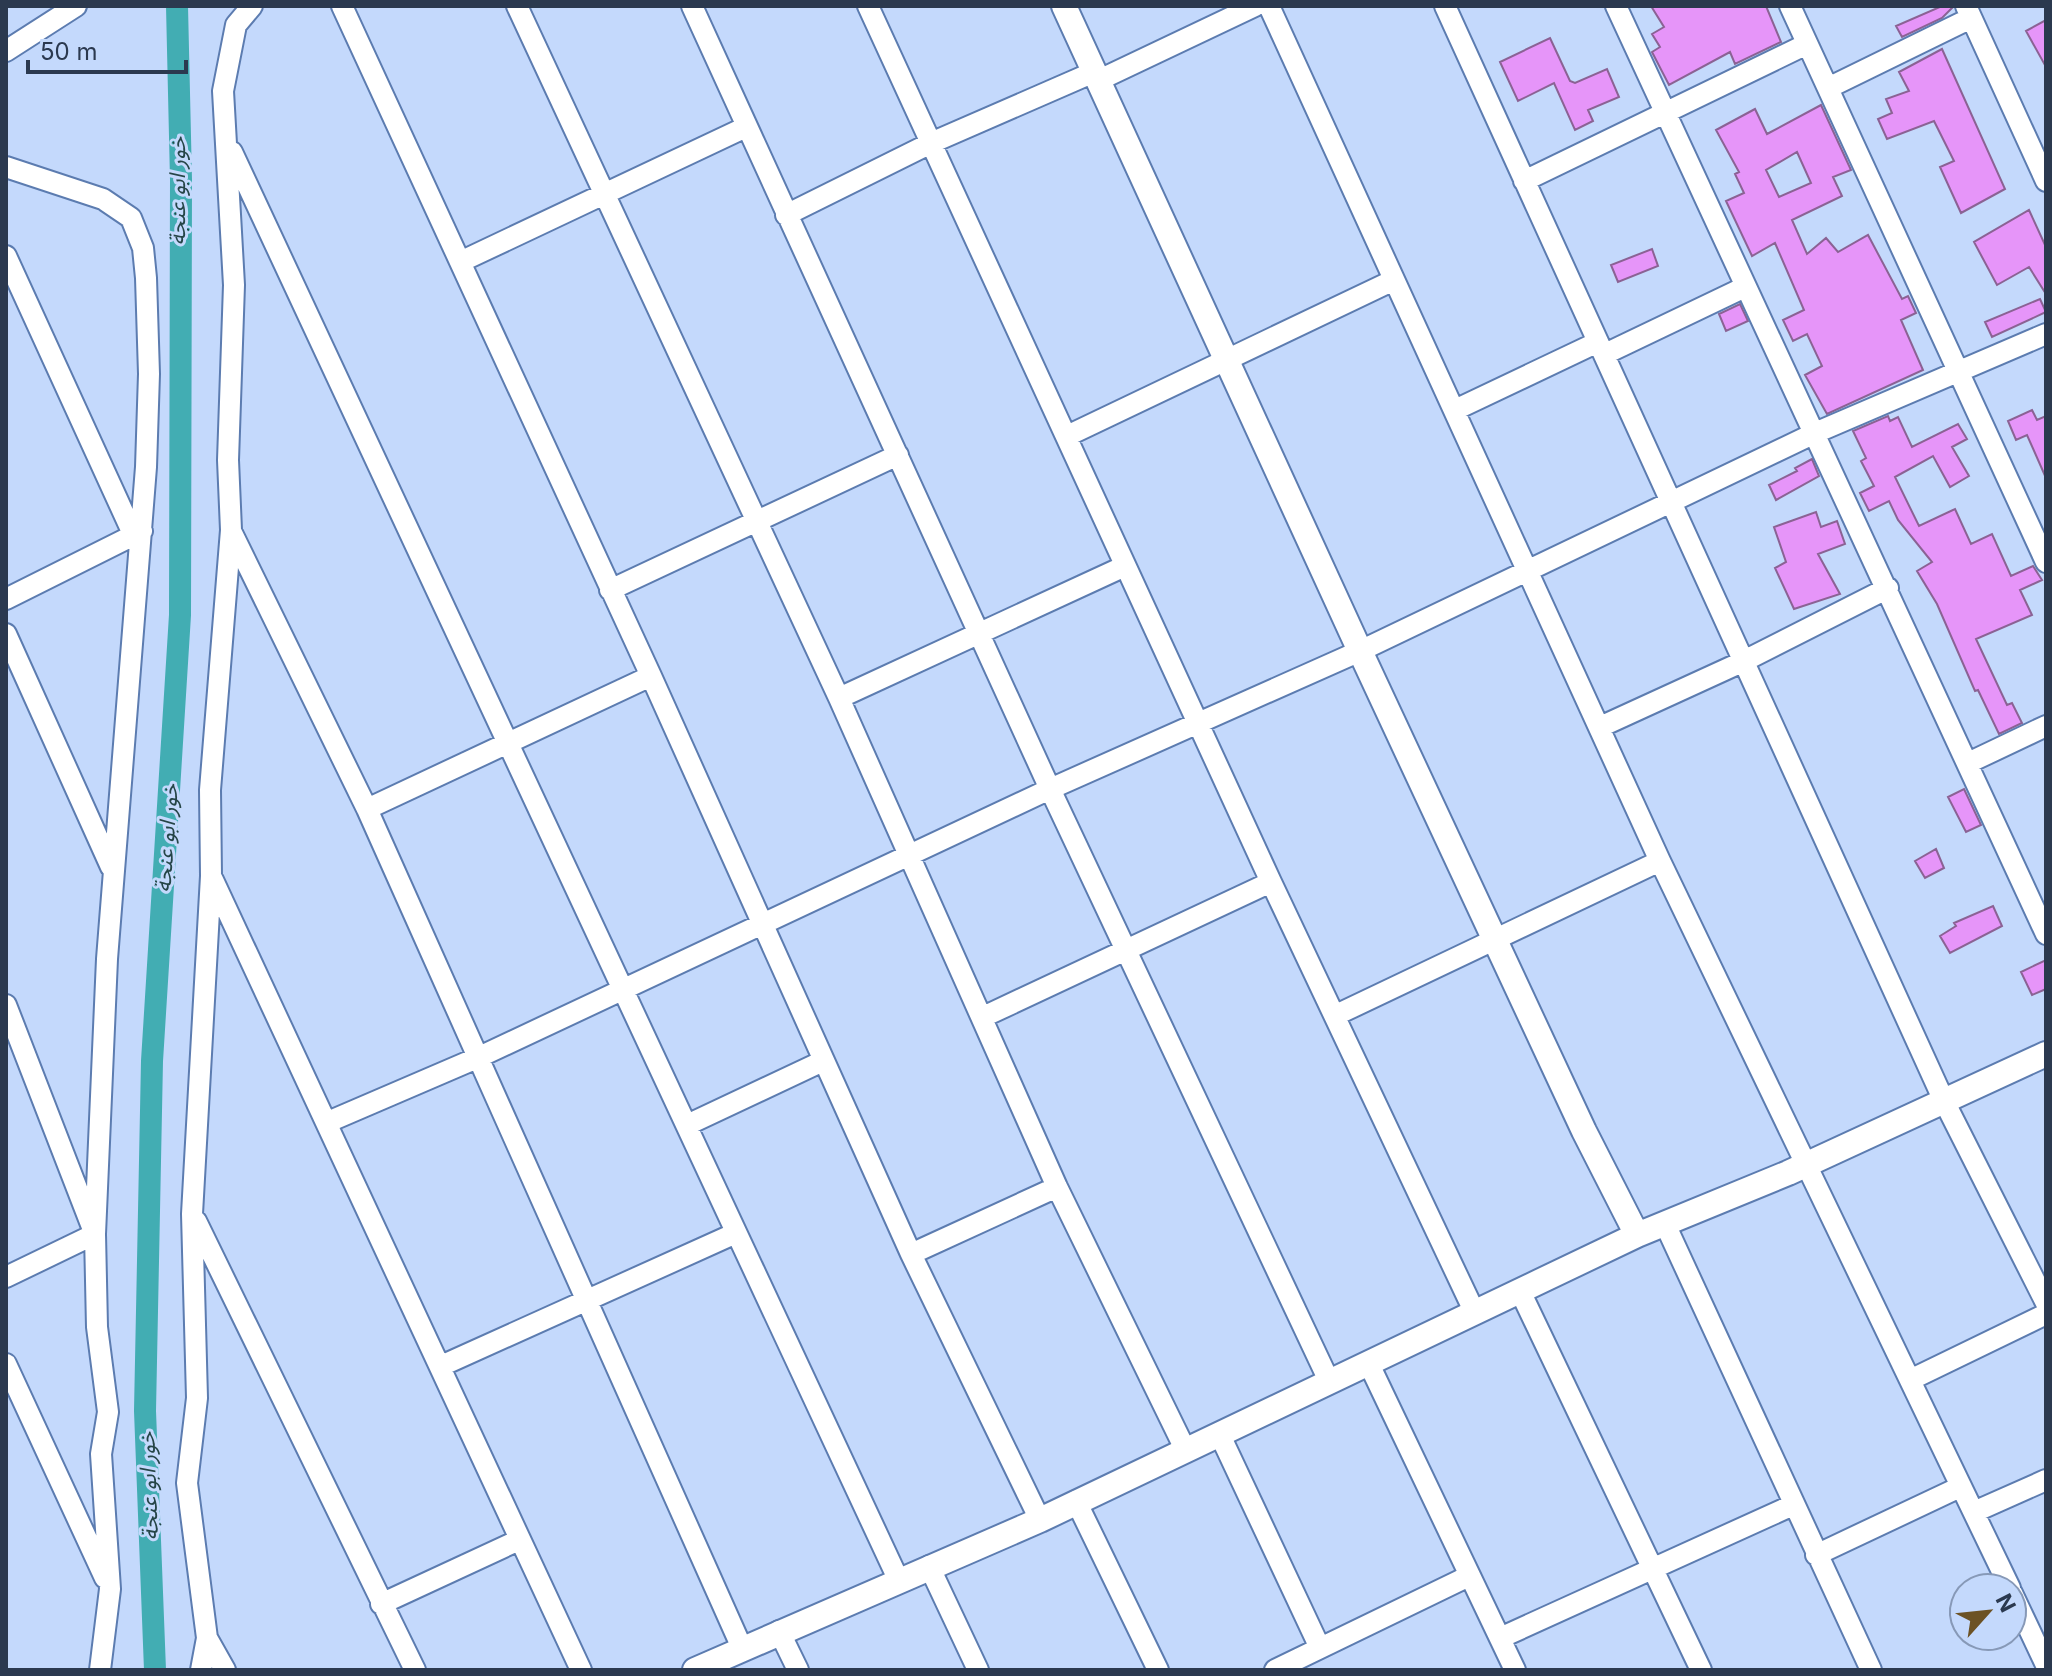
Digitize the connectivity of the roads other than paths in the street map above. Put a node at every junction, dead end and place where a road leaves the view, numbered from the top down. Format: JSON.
{"nodes":[{"id":1,"x":76,"y":6,"type":"edge"},
{"id":2,"x":252,"y":6,"type":"edge"},
{"id":3,"x":342,"y":6,"type":"edge"},
{"id":4,"x":517,"y":6,"type":"edge"},
{"id":5,"x":692,"y":6,"type":"edge"},
{"id":6,"x":868,"y":6,"type":"edge"},
{"id":7,"x":1064,"y":6,"type":"edge"},
{"id":8,"x":1255,"y":6,"type":"edge"},
{"id":9,"x":1269,"y":6,"type":"edge"},
{"id":10,"x":1445,"y":6,"type":"edge"},
{"id":11,"x":1616,"y":6,"type":"edge"},
{"id":12,"x":1790,"y":6,"type":"edge"},
{"id":13,"x":1968,"y":12,"type":"edge"},
{"id":14,"x":1807,"y":44,"type":"junction"},
{"id":15,"x":6,"y":51,"type":"edge"},
{"id":16,"x":1095,"y":76,"type":"junction"},
{"id":17,"x":1828,"y":88,"type":"junction"},
{"id":18,"x":1665,"y":113,"type":"junction"},
{"id":19,"x":746,"y":127,"type":"junction"},
{"id":20,"x":227,"y":141,"type":"junction"},
{"id":21,"x":931,"y":143,"type":"junction"},
{"id":22,"x":2038,"y":144,"type":"edge"},
{"id":23,"x":6,"y":167,"type":"edge"},
{"id":24,"x":1524,"y":181,"type":"junction"},
{"id":25,"x":2046,"y":181,"type":"edge"},
{"id":26,"x":605,"y":195,"type":"junction"},
{"id":27,"x":786,"y":215,"type":"junction"},
{"id":28,"x":6,"y":256,"type":"edge"},
{"id":29,"x":460,"y":262,"type":"junction"},
{"id":30,"x":1394,"y":280,"type":"junction"},
{"id":31,"x":1745,"y":287,"type":"junction"},
{"id":32,"x":2046,"y":334,"type":"edge"},
{"id":33,"x":1602,"y":348,"type":"junction"},
{"id":34,"x":1226,"y":361,"type":"junction"},
{"id":35,"x":1960,"y":372,"type":"junction"},
{"id":36,"x":1457,"y":409,"type":"junction"},
{"id":37,"x":1815,"y":433,"type":"junction"},
{"id":38,"x":1067,"y":436,"type":"junction"},
{"id":39,"x":898,"y":455,"type":"junction"},
{"id":40,"x":1670,"y":504,"type":"junction"},
{"id":41,"x":758,"y":522,"type":"junction"},
{"id":42,"x":231,"y":530,"type":"junction"},
{"id":43,"x":138,"y":534,"type":"junction"},
{"id":44,"x":2046,"y":562,"type":"edge"},
{"id":45,"x":1125,"y":566,"type":"junction"},
{"id":46,"x":1529,"y":570,"type":"junction"},
{"id":47,"x":1888,"y":588,"type":"junction"},
{"id":48,"x":610,"y":590,"type":"junction"},
{"id":49,"x":6,"y":599,"type":"edge"},
{"id":50,"x":979,"y":632,"type":"junction"},
{"id":51,"x":6,"y":634,"type":"edge"},
{"id":52,"x":1360,"y":651,"type":"junction"},
{"id":53,"x":1742,"y":662,"type":"junction"},
{"id":54,"x":651,"y":676,"type":"junction"},
{"id":55,"x":839,"y":698,"type":"junction"},
{"id":56,"x":1200,"y":724,"type":"junction"},
{"id":57,"x":2046,"y":726,"type":"edge"},
{"id":58,"x":1600,"y":727,"type":"junction"},
{"id":59,"x":505,"y":741,"type":"junction"},
{"id":60,"x":1968,"y":763,"type":"junction"},
{"id":61,"x":1050,"y":789,"type":"junction"},
{"id":62,"x":367,"y":809,"type":"junction"},
{"id":63,"x":907,"y":855,"type":"junction"},
{"id":64,"x":1660,"y":861,"type":"junction"},
{"id":65,"x":113,"y":871,"type":"junction"},
{"id":66,"x":211,"y":876,"type":"junction"},
{"id":67,"x":1271,"y":882,"type":"junction"},
{"id":68,"x":762,"y":923,"type":"junction"},
{"id":69,"x":2046,"y":934,"type":"edge"},
{"id":70,"x":1495,"y":938,"type":"junction"},
{"id":71,"x":1125,"y":947,"type":"junction"},
{"id":72,"x":622,"y":990,"type":"junction"},
{"id":73,"x":6,"y":1005,"type":"edge"},
{"id":74,"x":1336,"y":1015,"type":"junction"},
{"id":75,"x":983,"y":1017,"type":"junction"},
{"id":76,"x":2046,"y":1054,"type":"edge"},
{"id":77,"x":477,"y":1058,"type":"junction"},
{"id":78,"x":823,"y":1061,"type":"junction"},
{"id":79,"x":1944,"y":1101,"type":"junction"},
{"id":80,"x":328,"y":1122,"type":"junction"},
{"id":81,"x":687,"y":1125,"type":"junction"},
{"id":82,"x":1806,"y":1165,"type":"junction"},
{"id":83,"x":1057,"y":1187,"type":"junction"},
{"id":84,"x":192,"y":1214,"type":"junction"},
{"id":85,"x":1665,"y":1224,"type":"junction"},
{"id":86,"x":736,"y":1233,"type":"junction"},
{"id":87,"x":95,"y":1234,"type":"junction"},
{"id":88,"x":1637,"y":1235,"type":"junction"},
{"id":89,"x":911,"y":1254,"type":"junction"},
{"id":90,"x":6,"y":1277,"type":"edge"},
{"id":91,"x":1520,"y":1291,"type":"junction"},
{"id":92,"x":589,"y":1300,"type":"junction"},
{"id":93,"x":2046,"y":1303,"type":"edge"},
{"id":94,"x":1474,"y":1311,"type":"junction"},
{"id":95,"x":2046,"y":1314,"type":"edge"},
{"id":96,"x":1368,"y":1362,"type":"junction"},
{"id":97,"x":6,"y":1364,"type":"edge"},
{"id":98,"x":441,"y":1366,"type":"junction"},
{"id":99,"x":1910,"y":1380,"type":"junction"},
{"id":100,"x":1329,"y":1381,"type":"junction"},
{"id":101,"x":1219,"y":1433,"type":"junction"},
{"id":102,"x":1185,"y":1449,"type":"junction"},
{"id":103,"x":2046,"y":1480,"type":"edge"},
{"id":104,"x":1960,"y":1487,"type":"junction"},
{"id":105,"x":1076,"y":1501,"type":"junction"},
{"id":106,"x":1793,"y":1505,"type":"junction"},
{"id":107,"x":1974,"y":1512,"type":"junction"},
{"id":108,"x":1040,"y":1520,"type":"junction"},
{"id":109,"x":519,"y":1540,"type":"junction"},
{"id":110,"x":1816,"y":1555,"type":"junction"},
{"id":111,"x":929,"y":1566,"type":"junction"},
{"id":112,"x":1652,"y":1568,"type":"junction"},
{"id":113,"x":2002,"y":1572,"type":"edge"},
{"id":114,"x":1469,"y":1576,"type":"junction"},
{"id":115,"x":899,"y":1581,"type":"junction"},
{"id":116,"x":110,"y":1589,"type":"junction"},
{"id":117,"x":381,"y":1604,"type":"junction"},
{"id":118,"x":2028,"y":1626,"type":"edge"},
{"id":119,"x":779,"y":1631,"type":"junction"},
{"id":120,"x":207,"y":1638,"type":"junction"},
{"id":121,"x":1500,"y":1638,"type":"junction"},
{"id":122,"x":742,"y":1648,"type":"junction"},
{"id":123,"x":1320,"y":1648,"type":"junction"},
{"id":124,"x":2046,"y":1665,"type":"edge"},
{"id":125,"x":100,"y":1670,"type":"edge"},
{"id":126,"x":201,"y":1670,"type":"edge"},
{"id":127,"x":225,"y":1670,"type":"edge"},
{"id":128,"x":415,"y":1670,"type":"edge"},
{"id":129,"x":581,"y":1670,"type":"edge"},
{"id":130,"x":695,"y":1670,"type":"edge"},
{"id":131,"x":798,"y":1670,"type":"edge"},
{"id":132,"x":978,"y":1670,"type":"edge"},
{"id":133,"x":1158,"y":1670,"type":"edge"},
{"id":134,"x":1275,"y":1670,"type":"edge"},
{"id":135,"x":1515,"y":1670,"type":"edge"},
{"id":136,"x":1701,"y":1670,"type":"edge"},
{"id":137,"x":1871,"y":1670,"type":"edge"}],
"edges":[{"from":1,"to":15,"type":"street"},
{"from":2,"to":20,"type":"street"},
{"from":3,"to":29,"type":"street"},
{"from":4,"to":26,"type":"street"},
{"from":5,"to":19,"type":"street"},
{"from":6,"to":21,"type":"street"},
{"from":7,"to":16,"type":"street"},
{"from":8,"to":16,"type":"street"},
{"from":9,"to":30,"type":"street"},
{"from":10,"to":24,"type":"street"},
{"from":11,"to":18,"type":"street"},
{"from":12,"to":14,"type":"street"},
{"from":13,"to":17,"type":"street"},
{"from":13,"to":22,"type":"street"},
{"from":14,"to":17,"type":"street"},
{"from":14,"to":18,"type":"street"},
{"from":16,"to":21,"type":"street"},
{"from":16,"to":34,"type":"street"},
{"from":17,"to":35,"type":"street"},
{"from":18,"to":24,"type":"street"},
{"from":18,"to":31,"type":"street"},
{"from":19,"to":26,"type":"street"},
{"from":19,"to":27,"type":"street"},
{"from":20,"to":42,"type":"street"},
{"from":20,"to":59,"type":"street"},
{"from":21,"to":27,"type":"street"},
{"from":21,"to":38,"type":"street"},
{"from":22,"to":25,"type":"street"},
{"from":23,"to":43,"type":"street"},
{"from":24,"to":33,"type":"street"},
{"from":26,"to":29,"type":"street"},
{"from":26,"to":41,"type":"street"},
{"from":27,"to":39,"type":"street"},
{"from":28,"to":43,"type":"street"},
{"from":29,"to":48,"type":"street"},
{"from":30,"to":34,"type":"street"},
{"from":30,"to":36,"type":"street"},
{"from":31,"to":33,"type":"street"},
{"from":31,"to":37,"type":"street"},
{"from":32,"to":35,"type":"street"},
{"from":33,"to":36,"type":"street"},
{"from":33,"to":40,"type":"street"},
{"from":34,"to":38,"type":"street"},
{"from":34,"to":52,"type":"street"},
{"from":35,"to":37,"type":"street"},
{"from":35,"to":44,"type":"street"},
{"from":36,"to":46,"type":"street"},
{"from":37,"to":40,"type":"street"},
{"from":37,"to":47,"type":"street"},
{"from":38,"to":45,"type":"street"},
{"from":39,"to":41,"type":"street"},
{"from":39,"to":50,"type":"street"},
{"from":40,"to":46,"type":"street"},
{"from":40,"to":53,"type":"street"},
{"from":41,"to":48,"type":"street"},
{"from":41,"to":55,"type":"street"},
{"from":42,"to":62,"type":"street"},
{"from":42,"to":66,"type":"street"},
{"from":43,"to":49,"type":"street"},
{"from":43,"to":65,"type":"street"},
{"from":45,"to":50,"type":"street"},
{"from":45,"to":56,"type":"street"},
{"from":46,"to":52,"type":"street"},
{"from":46,"to":58,"type":"street"},
{"from":47,"to":53,"type":"street"},
{"from":47,"to":60,"type":"street"},
{"from":48,"to":54,"type":"street"},
{"from":50,"to":55,"type":"street"},
{"from":50,"to":61,"type":"street"},
{"from":51,"to":65,"type":"street"},
{"from":52,"to":56,"type":"street"},
{"from":52,"to":70,"type":"street"},
{"from":53,"to":58,"type":"street"},
{"from":53,"to":79,"type":"street"},
{"from":54,"to":59,"type":"street"},
{"from":54,"to":68,"type":"street"},
{"from":55,"to":63,"type":"street"},
{"from":56,"to":61,"type":"street"},
{"from":56,"to":67,"type":"street"},
{"from":57,"to":60,"type":"street"},
{"from":58,"to":64,"type":"street"},
{"from":59,"to":62,"type":"street"},
{"from":59,"to":72,"type":"street"},
{"from":60,"to":69,"type":"street"},
{"from":61,"to":63,"type":"street"},
{"from":61,"to":71,"type":"street"},
{"from":62,"to":77,"type":"street"},
{"from":63,"to":68,"type":"street"},
{"from":63,"to":75,"type":"street"},
{"from":64,"to":70,"type":"street"},
{"from":64,"to":82,"type":"street"},
{"from":65,"to":87,"type":"street"},
{"from":66,"to":80,"type":"street"},
{"from":66,"to":84,"type":"street"},
{"from":67,"to":71,"type":"street"},
{"from":67,"to":74,"type":"street"},
{"from":68,"to":72,"type":"street"},
{"from":68,"to":78,"type":"street"},
{"from":70,"to":74,"type":"street"},
{"from":70,"to":88,"type":"street"},
{"from":71,"to":75,"type":"street"},
{"from":71,"to":100,"type":"street"},
{"from":72,"to":77,"type":"street"},
{"from":72,"to":81,"type":"street"},
{"from":73,"to":87,"type":"street"},
{"from":74,"to":94,"type":"street"},
{"from":75,"to":83,"type":"street"},
{"from":76,"to":79,"type":"street"},
{"from":77,"to":80,"type":"street"},
{"from":77,"to":92,"type":"street"},
{"from":78,"to":81,"type":"street"},
{"from":78,"to":89,"type":"street"},
{"from":79,"to":82,"type":"street"},
{"from":79,"to":93,"type":"street"},
{"from":80,"to":98,"type":"street"},
{"from":81,"to":86,"type":"street"},
{"from":82,"to":85,"type":"street"},
{"from":82,"to":99,"type":"street"},
{"from":83,"to":89,"type":"street"},
{"from":83,"to":102,"type":"street"},
{"from":84,"to":117,"type":"street"},
{"from":84,"to":120,"type":"street"},
{"from":85,"to":88,"type":"street"},
{"from":85,"to":106,"type":"street"},
{"from":86,"to":92,"type":"street"},
{"from":86,"to":115,"type":"street"},
{"from":87,"to":90,"type":"street"},
{"from":87,"to":116,"type":"street"},
{"from":88,"to":91,"type":"street"},
{"from":89,"to":108,"type":"street"},
{"from":91,"to":94,"type":"street"},
{"from":91,"to":112,"type":"street"},
{"from":92,"to":98,"type":"street"},
{"from":92,"to":122,"type":"street"},
{"from":94,"to":96,"type":"street"},
{"from":95,"to":99,"type":"street"},
{"from":96,"to":100,"type":"street"},
{"from":96,"to":114,"type":"street"},
{"from":97,"to":116,"type":"street"},
{"from":98,"to":109,"type":"street"},
{"from":99,"to":104,"type":"street"},
{"from":100,"to":101,"type":"street"},
{"from":101,"to":102,"type":"street"},
{"from":101,"to":123,"type":"street"},
{"from":102,"to":105,"type":"street"},
{"from":103,"to":107,"type":"street"},
{"from":104,"to":107,"type":"street"},
{"from":104,"to":110,"type":"street"},
{"from":105,"to":108,"type":"street"},
{"from":105,"to":133,"type":"street"},
{"from":106,"to":110,"type":"street"},
{"from":106,"to":112,"type":"street"},
{"from":107,"to":113,"type":"street"},
{"from":108,"to":111,"type":"street"},
{"from":109,"to":117,"type":"street"},
{"from":109,"to":129,"type":"street"},
{"from":110,"to":137,"type":"street"},
{"from":111,"to":115,"type":"street"},
{"from":111,"to":132,"type":"street"},
{"from":112,"to":121,"type":"street"},
{"from":112,"to":136,"type":"street"},
{"from":114,"to":121,"type":"street"},
{"from":114,"to":123,"type":"street"},
{"from":115,"to":119,"type":"street"},
{"from":116,"to":125,"type":"street"},
{"from":117,"to":128,"type":"street"},
{"from":118,"to":124,"type":"street"},
{"from":119,"to":122,"type":"street"},
{"from":119,"to":131,"type":"street"},
{"from":120,"to":126,"type":"street"},
{"from":120,"to":127,"type":"street"},
{"from":121,"to":135,"type":"street"},
{"from":122,"to":130,"type":"street"},
{"from":123,"to":134,"type":"street"}]}
